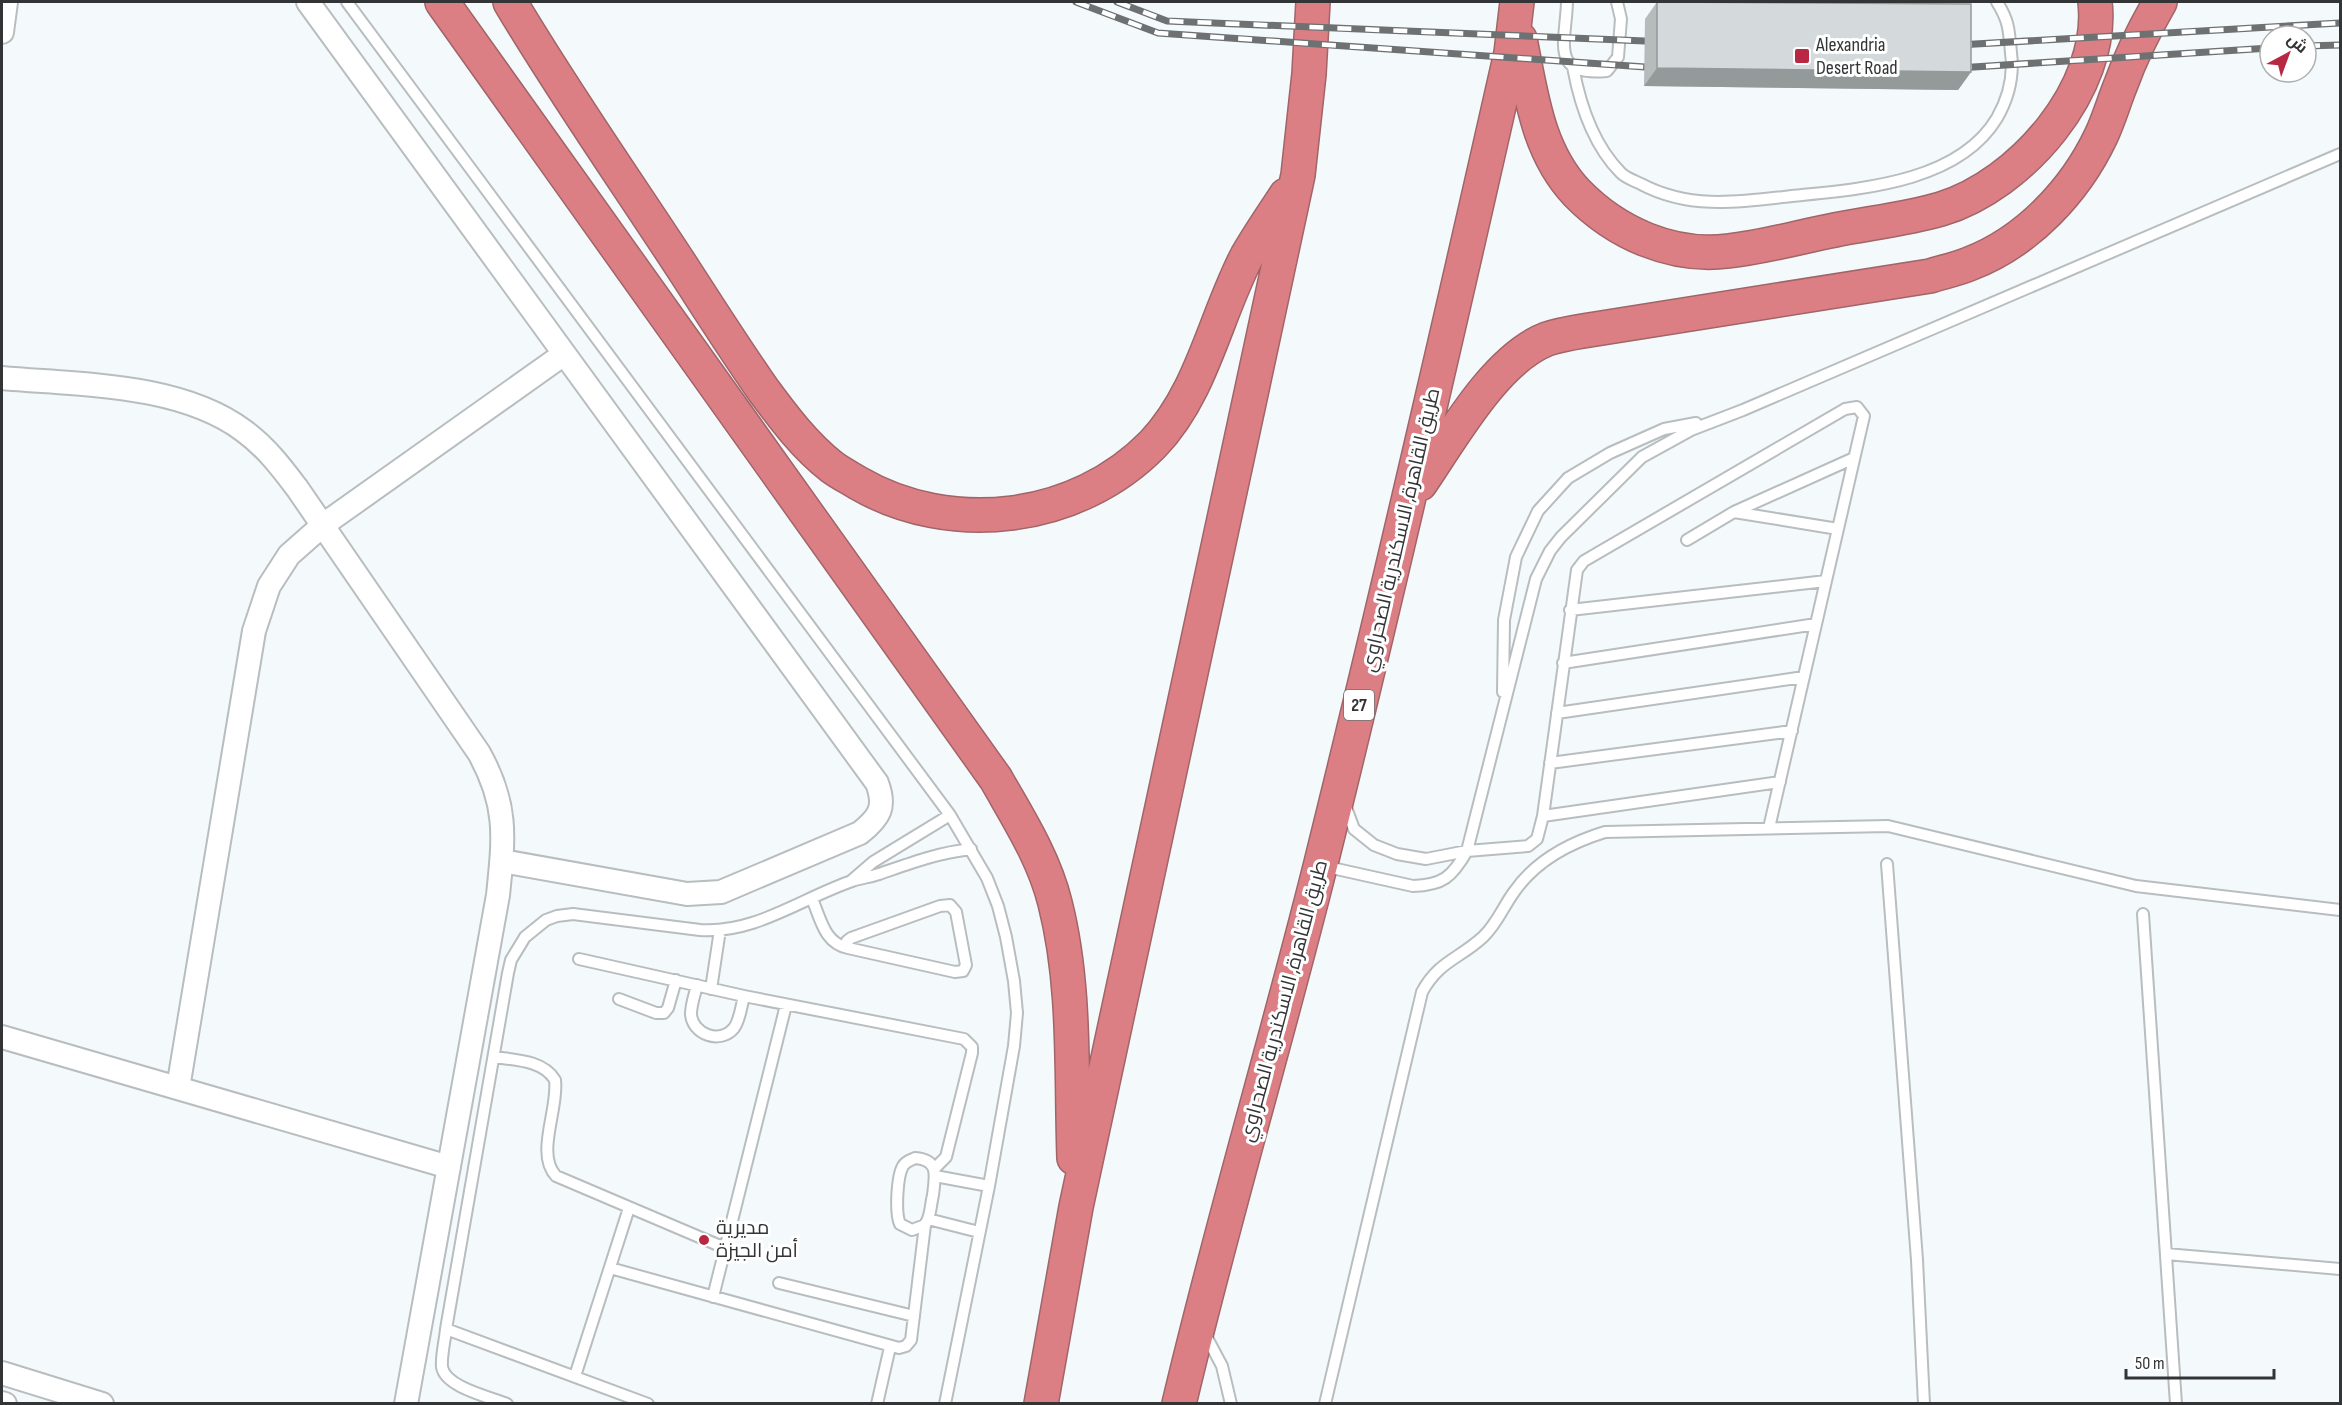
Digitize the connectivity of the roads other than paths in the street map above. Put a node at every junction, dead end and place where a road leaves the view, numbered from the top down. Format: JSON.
{"nodes":[{"id":1,"x":6,"y":2,"type":"edge"},
{"id":2,"x":308,"y":2,"type":"edge"},
{"id":3,"x":347,"y":2,"type":"edge"},
{"id":4,"x":442,"y":2,"type":"edge"},
{"id":5,"x":510,"y":2,"type":"edge"},
{"id":6,"x":1313,"y":2,"type":"edge"},
{"id":7,"x":1567,"y":2,"type":"edge"},
{"id":8,"x":1617,"y":2,"type":"edge"},
{"id":9,"x":1997,"y":2,"type":"edge"},
{"id":10,"x":2095,"y":2,"type":"edge"},
{"id":11,"x":2160,"y":2,"type":"edge"},
{"id":12,"x":1517,"y":9,"type":"edge"},
{"id":13,"x":2,"y":32,"type":"edge"},
{"id":14,"x":1573,"y":67,"type":"junction"},
{"id":15,"x":2340,"y":154,"type":"edge"},
{"id":16,"x":1298,"y":176,"type":"junction"},
{"id":17,"x":564,"y":354,"type":"junction"},
{"id":18,"x":2,"y":378,"type":"edge"},
{"id":19,"x":1716,"y":419,"type":"junction"},
{"id":20,"x":1854,"y":458,"type":"junction"},
{"id":21,"x":1410,"y":497,"type":"junction"},
{"id":22,"x":1734,"y":512,"type":"junction"},
{"id":23,"x":323,"y":525,"type":"junction"},
{"id":24,"x":1838,"y":529,"type":"junction"},
{"id":25,"x":1687,"y":540,"type":"dead end"},
{"id":26,"x":1826,"y":580,"type":"junction"},
{"id":27,"x":1570,"y":610,"type":"junction"},
{"id":28,"x":1816,"y":624,"type":"junction"},
{"id":29,"x":1563,"y":663,"type":"junction"},
{"id":30,"x":1804,"y":677,"type":"junction"},
{"id":31,"x":1502,"y":712,"type":"junction"},
{"id":32,"x":1557,"y":713,"type":"junction"},
{"id":33,"x":1792,"y":731,"type":"junction"},
{"id":34,"x":1550,"y":764,"type":"junction"},
{"id":35,"x":1780,"y":782,"type":"junction"},
{"id":36,"x":1339,"y":788,"type":"junction"},
{"id":37,"x":950,"y":815,"type":"junction"},
{"id":38,"x":1543,"y":816,"type":"junction"},
{"id":39,"x":1769,"y":828,"type":"junction"},
{"id":40,"x":971,"y":849,"type":"junction"},
{"id":41,"x":1467,"y":851,"type":"junction"},
{"id":42,"x":502,"y":861,"type":"junction"},
{"id":43,"x":1887,"y":864,"type":"dead end"},
{"id":44,"x":1320,"y":866,"type":"junction"},
{"id":45,"x":851,"y":881,"type":"junction"},
{"id":46,"x":812,"y":899,"type":"junction"},
{"id":47,"x":2340,"y":910,"type":"edge"},
{"id":48,"x":2143,"y":914,"type":"dead end"},
{"id":49,"x":720,"y":930,"type":"junction"},
{"id":50,"x":848,"y":948,"type":"junction"},
{"id":51,"x":579,"y":958,"type":"dead end"},
{"id":52,"x":676,"y":980,"type":"junction"},
{"id":53,"x":697,"y":985,"type":"junction"},
{"id":54,"x":711,"y":988,"type":"junction"},
{"id":55,"x":744,"y":996,"type":"junction"},
{"id":56,"x":619,"y":999,"type":"dead end"},
{"id":57,"x":786,"y":1005,"type":"junction"},
{"id":58,"x":2,"y":1037,"type":"edge"},
{"id":59,"x":494,"y":1057,"type":"junction"},
{"id":60,"x":178,"y":1088,"type":"junction"},
{"id":61,"x":449,"y":1167,"type":"junction"},
{"id":62,"x":935,"y":1172,"type":"junction"},
{"id":63,"x":989,"y":1186,"type":"junction"},
{"id":64,"x":1076,"y":1207,"type":"junction"},
{"id":65,"x":629,"y":1209,"type":"junction"},
{"id":66,"x":926,"y":1222,"type":"junction"},
{"id":67,"x":978,"y":1232,"type":"junction"},
{"id":68,"x":725,"y":1248,"type":"junction"},
{"id":69,"x":2166,"y":1254,"type":"junction"},
{"id":70,"x":610,"y":1268,"type":"junction"},
{"id":71,"x":2340,"y":1269,"type":"edge"},
{"id":72,"x":779,"y":1283,"type":"dead end"},
{"id":73,"x":713,"y":1297,"type":"junction"},
{"id":74,"x":914,"y":1316,"type":"junction"},
{"id":75,"x":1199,"y":1322,"type":"junction"},
{"id":76,"x":446,"y":1329,"type":"junction"},
{"id":77,"x":890,"y":1347,"type":"junction"},
{"id":78,"x":2,"y":1373,"type":"edge"},
{"id":79,"x":575,"y":1376,"type":"junction"},
{"id":80,"x":102,"y":1404,"type":"edge"},
{"id":81,"x":406,"y":1404,"type":"edge"},
{"id":82,"x":507,"y":1404,"type":"edge"},
{"id":83,"x":648,"y":1404,"type":"edge"},
{"id":84,"x":877,"y":1404,"type":"edge"},
{"id":85,"x":945,"y":1404,"type":"edge"},
{"id":86,"x":1041,"y":1404,"type":"edge"},
{"id":87,"x":1179,"y":1404,"type":"edge"},
{"id":88,"x":1231,"y":1404,"type":"edge"},
{"id":89,"x":1325,"y":1404,"type":"edge"},
{"id":90,"x":1924,"y":1404,"type":"edge"},
{"id":91,"x":2176,"y":1404,"type":"edge"}],
"edges":[{"from":1,"to":13,"type":"street"},
{"from":2,"to":17,"type":"street"},
{"from":3,"to":37,"type":"lane"},
{"from":4,"to":64,"type":"highway"},
{"from":5,"to":16,"type":"highway"},
{"from":6,"to":16,"type":"highway"},
{"from":7,"to":14,"type":"lane"},
{"from":8,"to":14,"type":"lane"},
{"from":9,"to":14,"type":"lane"},
{"from":10,"to":12,"type":"highway"},
{"from":11,"to":21,"type":"highway"},
{"from":12,"to":21,"type":"highway","name":"طريق القاهرة, الاسكندرية الصحراوي","number":"27"},
{"from":15,"to":19,"type":"lane"},
{"from":16,"to":64,"type":"highway"},
{"from":17,"to":23,"type":"street"},
{"from":17,"to":42,"type":"street"},
{"from":18,"to":23,"type":"street"},
{"from":19,"to":31,"type":"lane"},
{"from":19,"to":31,"type":"lane"},
{"from":20,"to":22,"type":"lane"},
{"from":20,"to":24,"type":"lane"},
{"from":20,"to":27,"type":"lane"},
{"from":21,"to":36,"type":"highway","name":"طريق القاهرة, الاسكندرية الصحراوي","number":"27"},
{"from":22,"to":24,"type":"lane"},
{"from":22,"to":25,"type":"lane"},
{"from":23,"to":42,"type":"street"},
{"from":23,"to":60,"type":"street"},
{"from":24,"to":26,"type":"lane"},
{"from":26,"to":27,"type":"lane"},
{"from":26,"to":28,"type":"lane"},
{"from":27,"to":29,"type":"lane"},
{"from":28,"to":29,"type":"lane"},
{"from":28,"to":30,"type":"lane"},
{"from":29,"to":32,"type":"lane"},
{"from":30,"to":32,"type":"lane"},
{"from":30,"to":33,"type":"lane"},
{"from":31,"to":41,"type":"lane"},
{"from":32,"to":34,"type":"lane"},
{"from":33,"to":34,"type":"lane"},
{"from":33,"to":35,"type":"lane"},
{"from":34,"to":38,"type":"lane"},
{"from":35,"to":38,"type":"lane"},
{"from":35,"to":39,"type":"lane"},
{"from":36,"to":41,"type":"lane"},
{"from":36,"to":44,"type":"highway","name":"طريق القاهرة, الاسكندرية الصحراوي","number":"27"},
{"from":37,"to":40,"type":"lane"},
{"from":37,"to":45,"type":"lane"},
{"from":38,"to":41,"type":"lane"},
{"from":39,"to":47,"type":"lane"},
{"from":39,"to":89,"type":"lane"},
{"from":40,"to":45,"type":"lane"},
{"from":40,"to":63,"type":"lane"},
{"from":41,"to":44,"type":"lane"},
{"from":42,"to":61,"type":"street"},
{"from":43,"to":90,"type":"lane"},
{"from":44,"to":75,"type":"highway","name":"طريق القاهرة, الاسكندرية الصحراوي","number":"27"},
{"from":45,"to":46,"type":"lane"},
{"from":46,"to":49,"type":"lane"},
{"from":46,"to":50,"type":"lane"},
{"from":48,"to":69,"type":"lane"},
{"from":49,"to":54,"type":"lane"},
{"from":49,"to":59,"type":"lane"},
{"from":50,"to":50,"type":"lane"},
{"from":51,"to":52,"type":"lane"},
{"from":52,"to":53,"type":"lane"},
{"from":52,"to":56,"type":"lane"},
{"from":53,"to":54,"type":"lane"},
{"from":53,"to":55,"type":"lane"},
{"from":54,"to":55,"type":"lane"},
{"from":55,"to":57,"type":"lane"},
{"from":57,"to":62,"type":"lane"},
{"from":57,"to":68,"type":"lane"},
{"from":58,"to":60,"type":"street"},
{"from":59,"to":65,"type":"lane"},
{"from":59,"to":76,"type":"lane"},
{"from":60,"to":61,"type":"street"},
{"from":61,"to":81,"type":"street"},
{"from":62,"to":63,"type":"lane"},
{"from":62,"to":66,"type":"lane"},
{"from":62,"to":66,"type":"lane"},
{"from":63,"to":67,"type":"lane"},
{"from":64,"to":86,"type":"highway"},
{"from":65,"to":68,"type":"lane"},
{"from":65,"to":70,"type":"lane"},
{"from":66,"to":67,"type":"lane"},
{"from":66,"to":74,"type":"lane"},
{"from":67,"to":85,"type":"lane"},
{"from":68,"to":73,"type":"lane"},
{"from":69,"to":71,"type":"lane"},
{"from":69,"to":91,"type":"lane"},
{"from":70,"to":73,"type":"lane"},
{"from":70,"to":79,"type":"lane"},
{"from":72,"to":74,"type":"lane"},
{"from":73,"to":77,"type":"lane"},
{"from":74,"to":77,"type":"lane"},
{"from":75,"to":87,"type":"highway","name":"طريق القاهرة, الاسكندرية الصحراوي","number":"27"},
{"from":75,"to":88,"type":"lane"},
{"from":76,"to":79,"type":"lane"},
{"from":76,"to":82,"type":"lane"},
{"from":77,"to":84,"type":"lane"},
{"from":78,"to":80,"type":"street"},
{"from":79,"to":83,"type":"lane"}]}
